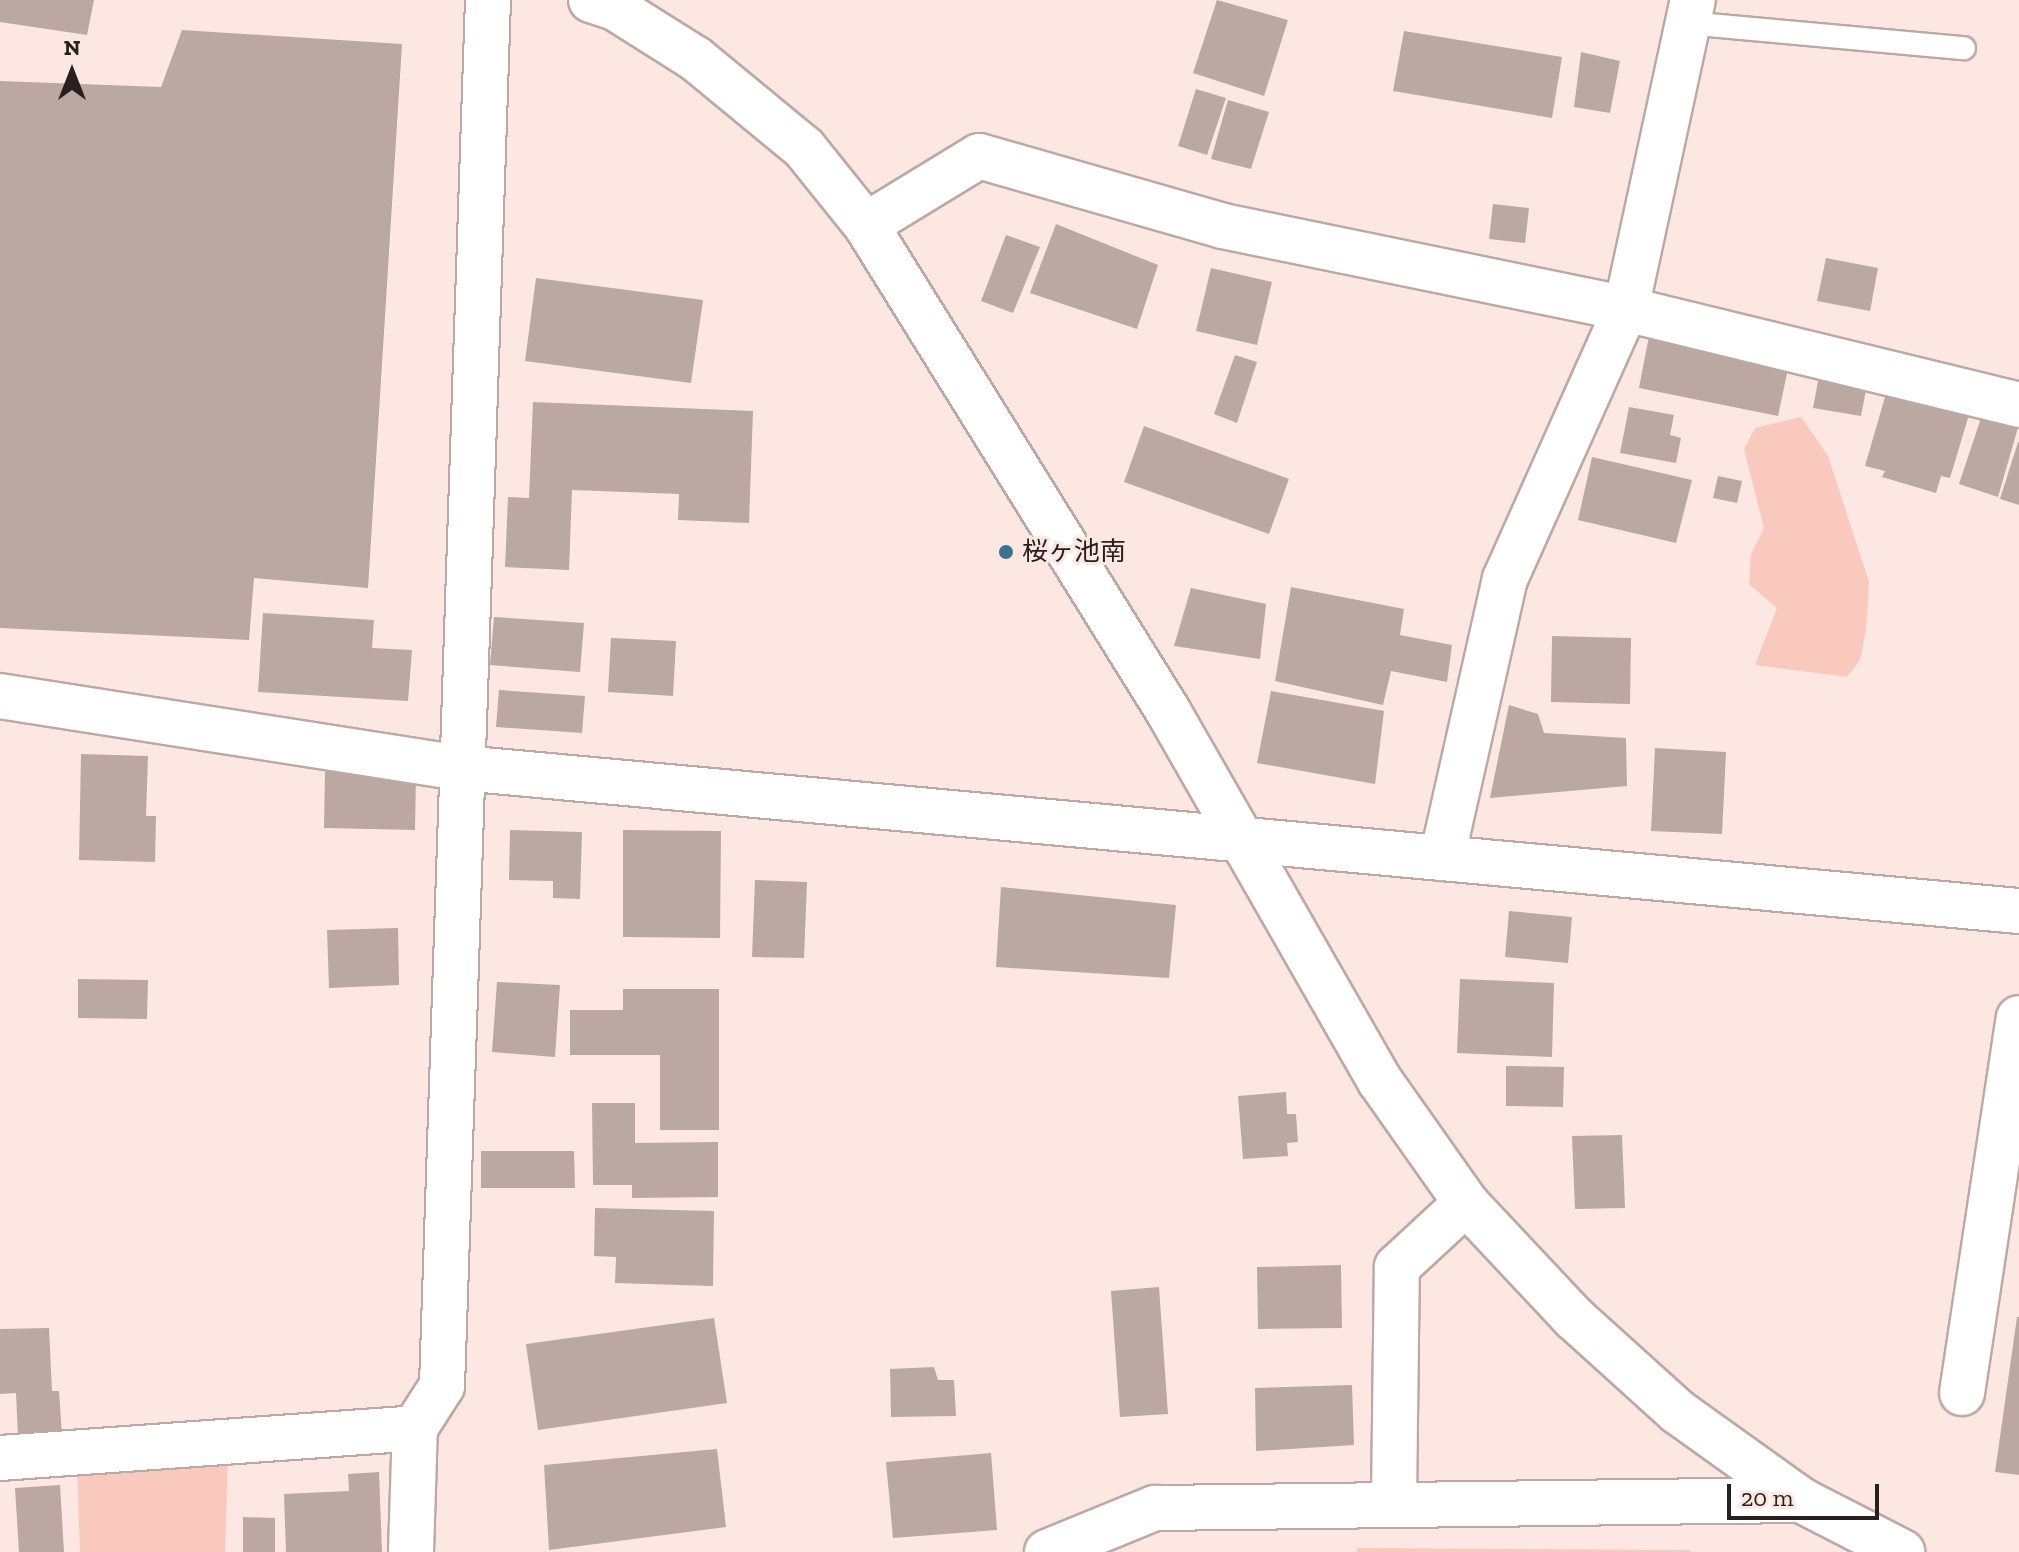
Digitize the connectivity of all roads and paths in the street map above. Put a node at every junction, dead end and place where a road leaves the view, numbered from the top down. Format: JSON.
{"nodes":[{"id":1,"x":488,"y":0,"type":"edge"},
{"id":2,"x":591,"y":0,"type":"edge"},
{"id":3,"x":1690,"y":12,"type":"edge"},
{"id":4,"x":1964,"y":48,"type":"dead end"},
{"id":5,"x":866,"y":225,"type":"junction"},
{"id":6,"x":1626,"y":309,"type":"junction"},
{"id":7,"x":2019,"y":405,"type":"edge"},
{"id":8,"x":0,"y":696,"type":"edge"},
{"id":9,"x":462,"y":768,"type":"junction"},
{"id":10,"x":1239,"y":839,"type":"junction"},
{"id":11,"x":1442,"y":858,"type":"junction"},
{"id":12,"x":2019,"y":911,"type":"edge"},
{"id":13,"x":2019,"y":1018,"type":"edge"},
{"id":14,"x":1466,"y":1203,"type":"junction"},
{"id":15,"x":1962,"y":1393,"type":"dead end"},
{"id":16,"x":415,"y":1428,"type":"junction"},
{"id":17,"x":0,"y":1458,"type":"edge"},
{"id":18,"x":1801,"y":1500,"type":"junction"},
{"id":19,"x":1394,"y":1502,"type":"junction"},
{"id":20,"x":411,"y":1552,"type":"edge"},
{"id":21,"x":1047,"y":1552,"type":"edge"},
{"id":22,"x":1902,"y":1552,"type":"edge"}],
"edges":[{"from":1,"to":9,"type":"street"},
{"from":2,"to":5,"type":"street"},
{"from":3,"to":4,"type":"lane"},
{"from":3,"to":6,"type":"street"},
{"from":5,"to":6,"type":"street"},
{"from":5,"to":10,"type":"street"},
{"from":6,"to":7,"type":"street"},
{"from":6,"to":11,"type":"street"},
{"from":8,"to":9,"type":"street"},
{"from":9,"to":10,"type":"street"},
{"from":9,"to":16,"type":"street"},
{"from":10,"to":11,"type":"street"},
{"from":10,"to":14,"type":"street"},
{"from":11,"to":12,"type":"street"},
{"from":13,"to":15,"type":"street"},
{"from":14,"to":18,"type":"street"},
{"from":14,"to":19,"type":"street"},
{"from":16,"to":17,"type":"street"},
{"from":16,"to":20,"type":"street"},
{"from":18,"to":19,"type":"street"},
{"from":18,"to":22,"type":"street"},
{"from":19,"to":21,"type":"street"}]}
